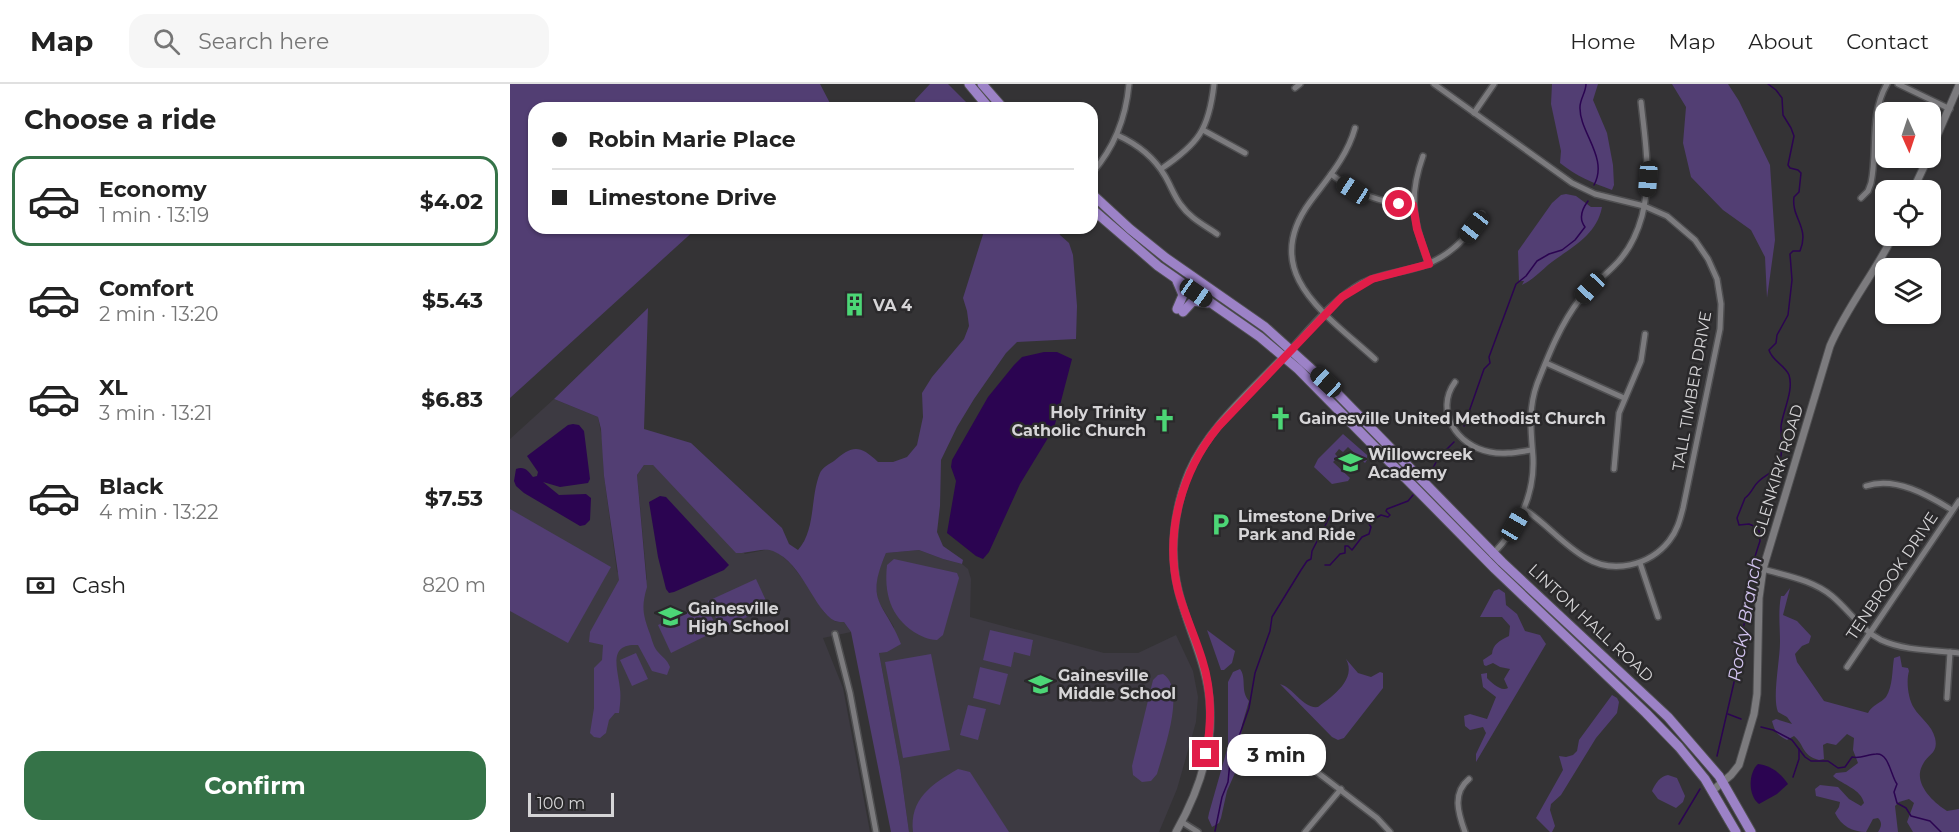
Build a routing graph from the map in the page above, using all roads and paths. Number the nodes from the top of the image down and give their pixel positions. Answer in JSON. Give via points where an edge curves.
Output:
{"nodes":[{"id":1,"x":969,"y":84,"type":"edge"},
{"id":2,"x":982,"y":84,"type":"edge"},
{"id":3,"x":1129,"y":84,"type":"edge"},
{"id":4,"x":1214,"y":84,"type":"edge"},
{"id":5,"x":1434,"y":84,"type":"edge"},
{"id":6,"x":1494,"y":84,"type":"edge"},
{"id":7,"x":1887,"y":84,"type":"edge"},
{"id":8,"x":1898,"y":84,"type":"edge"},
{"id":9,"x":1959,"y":85,"type":"edge"},
{"id":10,"x":984,"y":102,"type":"edge"},
{"id":11,"x":998,"y":102,"type":"edge"},
{"id":12,"x":1641,"y":102,"type":"dead end"},
{"id":13,"x":1950,"y":110,"type":"junction"},
{"id":14,"x":1474,"y":113,"type":"junction"},
{"id":15,"x":1355,"y":128,"type":"dead end"},
{"id":16,"x":1941,"y":129,"type":"edge"},
{"id":17,"x":1203,"y":130,"type":"junction"},
{"id":18,"x":1117,"y":135,"type":"junction"},
{"id":19,"x":1245,"y":153,"type":"dead end"},
{"id":20,"x":1423,"y":156,"type":"dead end"},
{"id":21,"x":1098,"y":165,"type":"edge"},
{"id":22,"x":1161,"y":170,"type":"junction"},
{"id":23,"x":1331,"y":174,"type":"junction"},
{"id":24,"x":1861,"y":198,"type":"dead end"},
{"id":25,"x":1098,"y":200,"type":"edge"},
{"id":26,"x":1413,"y":205,"type":"junction"},
{"id":27,"x":1644,"y":206,"type":"junction"},
{"id":28,"x":1098,"y":214,"type":"edge"},
{"id":29,"x":1482,"y":214,"type":"dead end"},
{"id":30,"x":1217,"y":234,"type":"dead end"},
{"id":31,"x":1888,"y":246,"type":"edge"},
{"id":32,"x":1429,"y":264,"type":"junction"},
{"id":33,"x":1174,"y":277,"type":"junction"},
{"id":34,"x":1214,"y":305,"type":"junction"},
{"id":35,"x":1326,"y":314,"type":"junction"},
{"id":36,"x":1645,"y":334,"type":"dead end"},
{"id":37,"x":1287,"y":353,"type":"junction"},
{"id":38,"x":1375,"y":359,"type":"dead end"},
{"id":39,"x":1546,"y":363,"type":"junction"},
{"id":40,"x":1455,"y":382,"type":"dead end"},
{"id":41,"x":1624,"y":398,"type":"junction"},
{"id":42,"x":1532,"y":450,"type":"junction"},
{"id":43,"x":1614,"y":469,"type":"dead end"},
{"id":44,"x":1866,"y":486,"type":"dead end"},
{"id":45,"x":1959,"y":501,"type":"edge"},
{"id":46,"x":1524,"y":508,"type":"junction"},
{"id":47,"x":1952,"y":510,"type":"junction"},
{"id":48,"x":1490,"y":557,"type":"junction"},
{"id":49,"x":1640,"y":562,"type":"junction"},
{"id":50,"x":1763,"y":569,"type":"junction"},
{"id":51,"x":1658,"y":617,"type":"dead end"},
{"id":52,"x":1870,"y":633,"type":"junction"},
{"id":53,"x":835,"y":634,"type":"dead end"},
{"id":54,"x":1950,"y":652,"type":"junction"},
{"id":55,"x":1959,"y":652,"type":"edge"},
{"id":56,"x":1847,"y":667,"type":"dead end"},
{"id":57,"x":1947,"y":698,"type":"dead end"},
{"id":58,"x":1289,"y":761,"type":"dead end"},
{"id":59,"x":1469,"y":779,"type":"dead end"},
{"id":60,"x":1723,"y":783,"type":"junction"},
{"id":61,"x":1341,"y":789,"type":"junction"},
{"id":62,"x":1712,"y":790,"type":"junction"},
{"id":63,"x":1182,"y":822,"type":"junction"},
{"id":64,"x":876,"y":832,"type":"edge"},
{"id":65,"x":1176,"y":832,"type":"edge"},
{"id":66,"x":1198,"y":832,"type":"edge"},
{"id":67,"x":1305,"y":832,"type":"edge"},
{"id":68,"x":1390,"y":832,"type":"edge"},
{"id":69,"x":1465,"y":832,"type":"edge"},
{"id":70,"x":1736,"y":832,"type":"edge"},
{"id":71,"x":1751,"y":832,"type":"edge"}],
"edges":[{"from":1,"to":10,"type":"main road"},
{"from":2,"to":11,"type":"main road"},
{"from":3,"to":18,"type":"street"},
{"from":4,"to":17,"type":"street"},
{"from":5,"to":14,"type":"street","name":"TALL TIMBER DRIVE"},
{"from":6,"to":14,"type":"street"},
{"from":7,"to":24,"type":"street","via":[[1875,120],[1871,183]]},
{"from":8,"to":13,"type":"street"},
{"from":9,"to":13,"type":"street"},
{"from":12,"to":27,"type":"street","via":[[1648,179]]},
{"from":13,"to":16,"type":"street"},
{"from":14,"to":27,"type":"street","name":"TALL TIMBER DRIVE","via":[[1583,189]]},
{"from":15,"to":23,"type":"street"},
{"from":17,"to":19,"type":"street"},
{"from":17,"to":22,"type":"street","via":[[1189,148]]},
{"from":18,"to":21,"type":"street"},
{"from":18,"to":22,"type":"street","via":[[1145,152]]},
{"from":20,"to":26,"type":"street","via":[[1416,175]]},
{"from":22,"to":30,"type":"street","via":[[1182,206]]},
{"from":23,"to":26,"type":"street","via":[[1373,199]]},
{"from":23,"to":35,"type":"street","via":[[1298,220],[1291,246],[1292,266],[1299,282]]},
{"from":25,"to":37,"type":"main road","name":"LINTON HALL ROAD","via":[[1166,258],[1265,327]]},
{"from":26,"to":32,"type":"street"},
{"from":27,"to":39,"type":"street","via":[[1638,229],[1625,253],[1573,308]]},
{"from":27,"to":49,"type":"street","name":"TALL TIMBER DRIVE","via":[[1678,224],[1702,249],[1717,279],[1721,316],[1679,524],[1664,547]]},
{"from":28,"to":33,"type":"main road","name":"LINTON HALL ROAD"},
{"from":29,"to":32,"type":"street","via":[[1457,247]]},
{"from":31,"to":50,"type":"street","name":"GLENKIRK ROAD","via":[[1843,317],[1830,346]]},
{"from":32,"to":35,"type":"street","via":[[1363,283]]},
{"from":33,"to":34,"type":"main road","name":"LINTON HALL ROAD"},
{"from":33,"to":34,"type":"main road","via":[[1183,293],[1180,311],[1193,301]]},
{"from":34,"to":37,"type":"main road","name":"LINTON HALL ROAD"},
{"from":35,"to":37,"type":"street"},
{"from":35,"to":38,"type":"street"},
{"from":36,"to":41,"type":"street","via":[[1641,361]]},
{"from":37,"to":48,"type":"main road","name":"LINTON HALL ROAD","via":[[1373,428]]},
{"from":37,"to":63,"type":"street","via":[[1210,437],[1194,462],[1180,500],[1174,548],[1176,575],[1203,661],[1210,707],[1204,766]]},
{"from":39,"to":41,"type":"street"},
{"from":39,"to":42,"type":"street","via":[[1531,409]]},
{"from":40,"to":42,"type":"street","via":[[1446,397],[1446,408],[1463,440],[1490,452]]},
{"from":41,"to":43,"type":"street"},
{"from":42,"to":46,"type":"street","via":[[1533,473]]},
{"from":44,"to":47,"type":"street","via":[[1886,483],[1908,489]]},
{"from":45,"to":47,"type":"street","name":"TENBROOK DRIVE"},
{"from":46,"to":48,"type":"street"},
{"from":46,"to":49,"type":"street","name":"TALL TIMBER DRIVE","via":[[1590,560],[1616,567]]},
{"from":47,"to":52,"type":"street","name":"TENBROOK DRIVE"},
{"from":48,"to":60,"type":"main road","name":"LINTON HALL ROAD","via":[[1656,704]]},
{"from":48,"to":62,"type":"main road","name":"LINTON HALL ROAD","via":[[1660,727]]},
{"from":49,"to":51,"type":"street"},
{"from":50,"to":52,"type":"street","via":[[1822,589]]},
{"from":50,"to":60,"type":"street","name":"GLENKIRK ROAD","via":[[1754,714],[1739,765]]},
{"from":52,"to":54,"type":"street","via":[[1899,646]]},
{"from":52,"to":56,"type":"street","name":"TENBROOK DRIVE"},
{"from":53,"to":64,"type":"street"},
{"from":54,"to":55,"type":"street"},
{"from":54,"to":57,"type":"street"},
{"from":58,"to":61,"type":"street","via":[[1302,762]]},
{"from":59,"to":69,"type":"street","via":[[1457,800]]},
{"from":60,"to":62,"type":"street","name":"GLENKIRK ROAD"},
{"from":60,"to":71,"type":"main road","name":"LINTON HALL ROAD"},
{"from":61,"to":67,"type":"street"},
{"from":61,"to":68,"type":"street"},
{"from":62,"to":70,"type":"main road","name":"LINTON HALL ROAD"},
{"from":63,"to":65,"type":"street"},
{"from":63,"to":66,"type":"street"}]}
